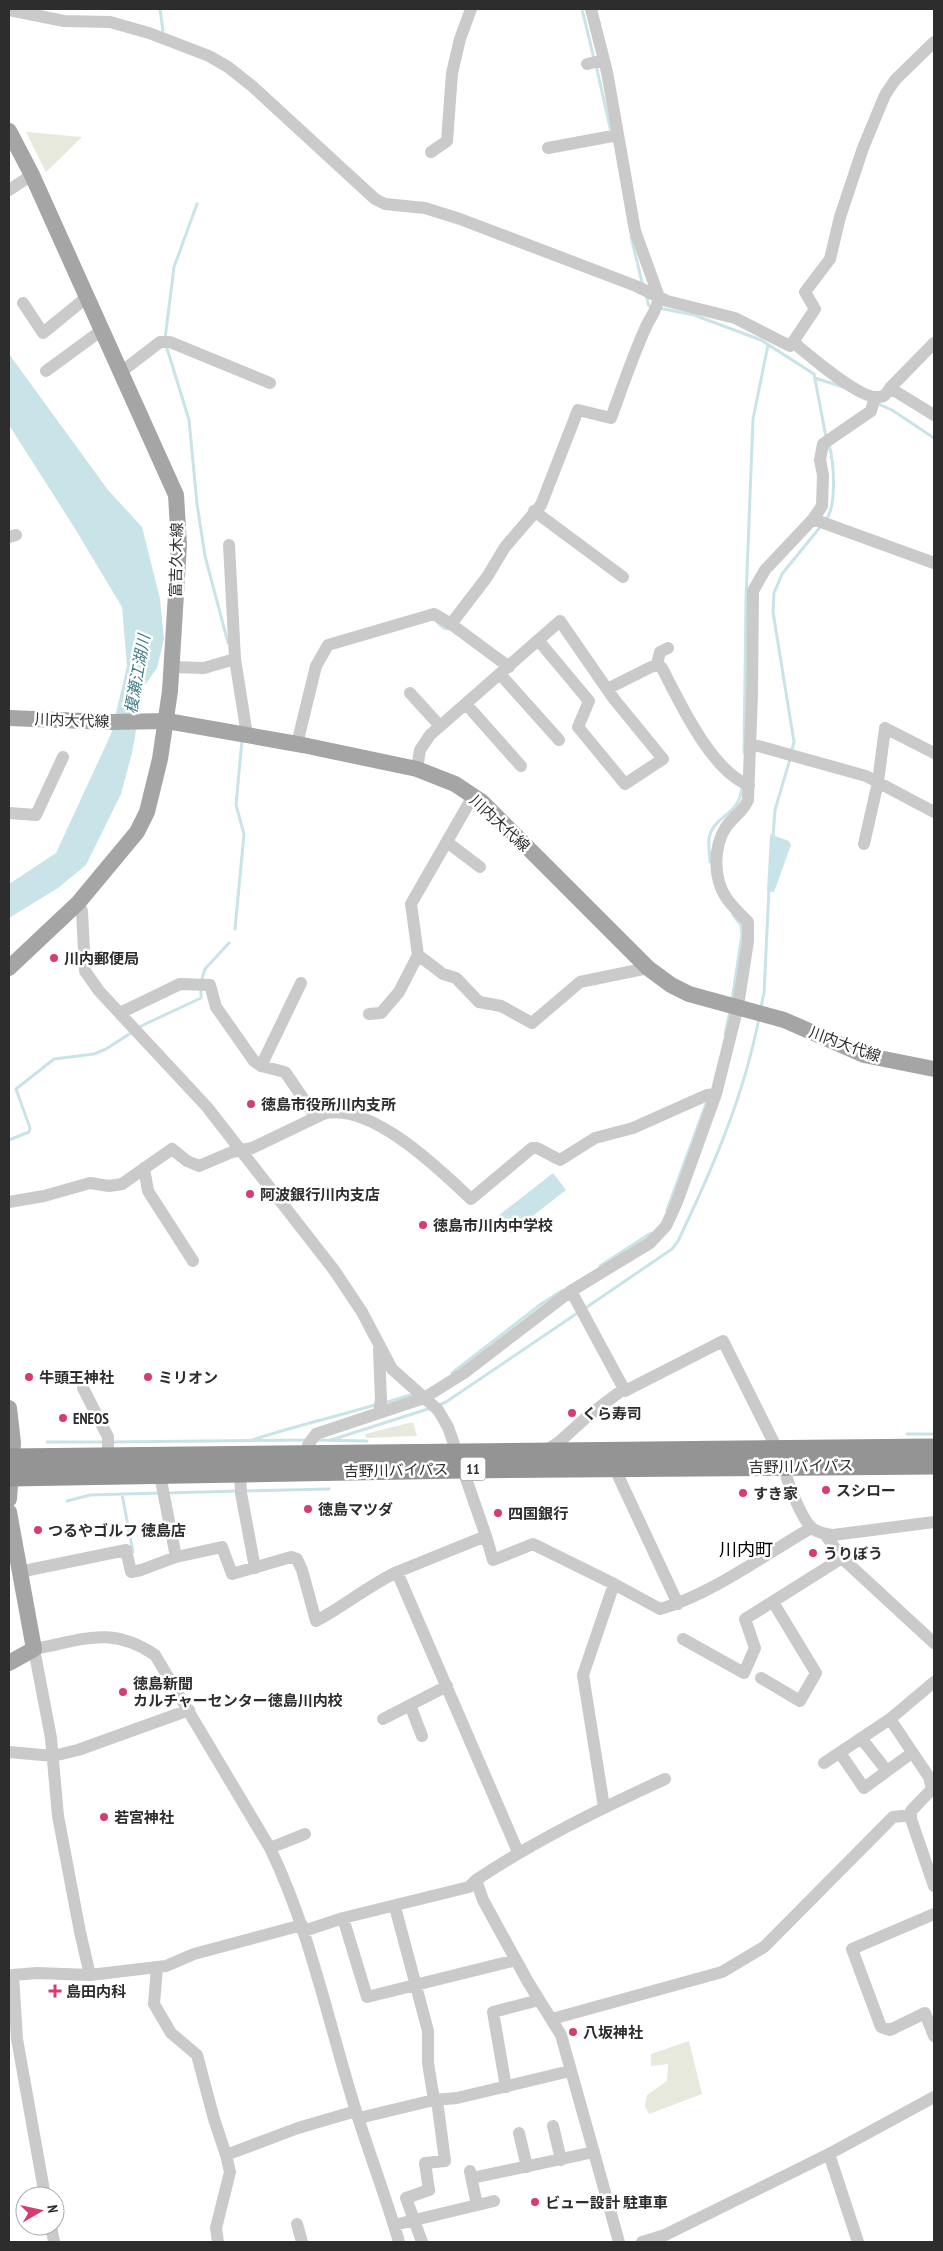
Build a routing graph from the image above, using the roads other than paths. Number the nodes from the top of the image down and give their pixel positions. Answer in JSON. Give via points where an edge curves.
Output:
{"nodes":[{"id":1,"x":471,"y":9,"type":"edge"},
{"id":2,"x":591,"y":9,"type":"edge"},
{"id":3,"x":9,"y":10,"type":"edge"},
{"id":4,"x":934,"y":42,"type":"edge"},
{"id":5,"x":604,"y":60,"type":"junction"},
{"id":6,"x":587,"y":64,"type":"dead end"},
{"id":7,"x":9,"y":132,"type":"edge"},
{"id":8,"x":618,"y":135,"type":"junction"},
{"id":9,"x":548,"y":148,"type":"dead end"},
{"id":10,"x":431,"y":152,"type":"dead end"},
{"id":11,"x":32,"y":175,"type":"junction"},
{"id":12,"x":9,"y":190,"type":"edge"},
{"id":13,"x":87,"y":297,"type":"junction"},
{"id":14,"x":653,"y":299,"type":"junction"},
{"id":15,"x":22,"y":303,"type":"dead end"},
{"id":16,"x":102,"y":330,"type":"junction"},
{"id":17,"x":792,"y":342,"type":"junction"},
{"id":18,"x":934,"y":343,"type":"edge"},
{"id":19,"x":46,"y":371,"type":"dead end"},
{"id":20,"x":121,"y":372,"type":"junction"},
{"id":21,"x":270,"y":383,"type":"dead end"},
{"id":22,"x":890,"y":388,"type":"junction"},
{"id":23,"x":874,"y":401,"type":"junction"},
{"id":24,"x":934,"y":415,"type":"edge"},
{"id":25,"x":534,"y":511,"type":"junction"},
{"id":26,"x":820,"y":521,"type":"junction"},
{"id":27,"x":229,"y":545,"type":"dead end"},
{"id":28,"x":934,"y":563,"type":"edge"},
{"id":29,"x":623,"y":577,"type":"dead end"},
{"id":30,"x":451,"y":624,"type":"junction"},
{"id":31,"x":538,"y":640,"type":"junction"},
{"id":32,"x":668,"y":648,"type":"dead end"},
{"id":33,"x":235,"y":659,"type":"junction"},
{"id":34,"x":657,"y":664,"type":"junction"},
{"id":35,"x":172,"y":667,"type":"junction"},
{"id":36,"x":504,"y":671,"type":"junction"},
{"id":37,"x":607,"y":687,"type":"junction"},
{"id":38,"x":410,"y":693,"type":"dead end"},
{"id":39,"x":589,"y":701,"type":"junction"},
{"id":40,"x":466,"y":704,"type":"junction"},
{"id":41,"x":9,"y":718,"type":"edge"},
{"id":42,"x":167,"y":721,"type":"junction"},
{"id":43,"x":440,"y":726,"type":"junction"},
{"id":44,"x":247,"y":735,"type":"junction"},
{"id":45,"x":559,"y":740,"type":"dead end"},
{"id":46,"x":297,"y":744,"type":"junction"},
{"id":47,"x":751,"y":744,"type":"junction"},
{"id":48,"x":934,"y":753,"type":"edge"},
{"id":49,"x":63,"y":757,"type":"dead end"},
{"id":50,"x":521,"y":766,"type":"dead end"},
{"id":51,"x":417,"y":769,"type":"junction"},
{"id":52,"x":878,"y":782,"type":"junction"},
{"id":53,"x":744,"y":783,"type":"junction"},
{"id":54,"x":473,"y":796,"type":"junction"},
{"id":55,"x":934,"y":812,"type":"edge"},
{"id":56,"x":9,"y":813,"type":"edge"},
{"id":57,"x":447,"y":842,"type":"junction"},
{"id":58,"x":864,"y":844,"type":"dead end"},
{"id":59,"x":480,"y":868,"type":"dead end"},
{"id":60,"x":78,"y":903,"type":"junction"},
{"id":61,"x":418,"y":955,"type":"junction"},
{"id":62,"x":9,"y":968,"type":"edge"},
{"id":63,"x":648,"y":968,"type":"junction"},
{"id":64,"x":301,"y":983,"type":"dead end"},
{"id":65,"x":734,"y":1005,"type":"junction"},
{"id":66,"x":120,"y":1013,"type":"junction"},
{"id":67,"x":369,"y":1014,"type":"dead end"},
{"id":68,"x":261,"y":1066,"type":"junction"},
{"id":69,"x":934,"y":1069,"type":"edge"},
{"id":70,"x":712,"y":1094,"type":"junction"},
{"id":71,"x":316,"y":1117,"type":"junction"},
{"id":72,"x":241,"y":1150,"type":"junction"},
{"id":73,"x":144,"y":1168,"type":"junction"},
{"id":74,"x":9,"y":1202,"type":"edge"},
{"id":75,"x":193,"y":1261,"type":"dead end"},
{"id":76,"x":571,"y":1291,"type":"junction"},
{"id":77,"x":379,"y":1348,"type":"junction"},
{"id":78,"x":83,"y":1388,"type":"dead end"},
{"id":79,"x":625,"y":1391,"type":"junction"},
{"id":80,"x":425,"y":1399,"type":"junction"},
{"id":81,"x":380,"y":1406,"type":"junction"},
{"id":82,"x":9,"y":1408,"type":"edge"},
{"id":83,"x":309,"y":1445,"type":"junction"},
{"id":84,"x":108,"y":1447,"type":"junction"},
{"id":85,"x":934,"y":1448,"type":"edge"},
{"id":86,"x":543,"y":1452,"type":"junction"},
{"id":87,"x":11,"y":1458,"type":"edge"},
{"id":88,"x":779,"y":1458,"type":"junction"},
{"id":89,"x":461,"y":1461,"type":"junction"},
{"id":90,"x":934,"y":1465,"type":"edge"},
{"id":91,"x":615,"y":1469,"type":"junction"},
{"id":92,"x":10,"y":1477,"type":"edge"},
{"id":93,"x":241,"y":1485,"type":"junction"},
{"id":94,"x":163,"y":1487,"type":"junction"},
{"id":95,"x":9,"y":1499,"type":"edge"},
{"id":96,"x":9,"y":1512,"type":"edge"},
{"id":97,"x":934,"y":1522,"type":"edge"},
{"id":98,"x":811,"y":1528,"type":"junction"},
{"id":99,"x":825,"y":1534,"type":"junction"},
{"id":100,"x":486,"y":1536,"type":"junction"},
{"id":101,"x":176,"y":1558,"type":"junction"},
{"id":102,"x":842,"y":1558,"type":"junction"},
{"id":103,"x":255,"y":1568,"type":"junction"},
{"id":104,"x":19,"y":1572,"type":"junction"},
{"id":105,"x":397,"y":1572,"type":"junction"},
{"id":106,"x":614,"y":1584,"type":"junction"},
{"id":107,"x":773,"y":1602,"type":"junction"},
{"id":108,"x":678,"y":1604,"type":"junction"},
{"id":109,"x":683,"y":1639,"type":"dead end"},
{"id":110,"x":934,"y":1643,"type":"edge"},
{"id":111,"x":34,"y":1649,"type":"junction"},
{"id":112,"x":9,"y":1662,"type":"edge"},
{"id":113,"x":761,"y":1678,"type":"dead end"},
{"id":114,"x":934,"y":1682,"type":"edge"},
{"id":115,"x":446,"y":1686,"type":"junction"},
{"id":116,"x":410,"y":1705,"type":"junction"},
{"id":117,"x":190,"y":1710,"type":"junction"},
{"id":118,"x":383,"y":1719,"type":"dead end"},
{"id":119,"x":890,"y":1719,"type":"junction"},
{"id":120,"x":422,"y":1736,"type":"dead end"},
{"id":121,"x":861,"y":1738,"type":"junction"},
{"id":122,"x":9,"y":1752,"type":"edge"},
{"id":123,"x":840,"y":1753,"type":"junction"},
{"id":124,"x":912,"y":1753,"type":"junction"},
{"id":125,"x":53,"y":1756,"type":"junction"},
{"id":126,"x":824,"y":1763,"type":"dead end"},
{"id":127,"x":887,"y":1771,"type":"junction"},
{"id":128,"x":931,"y":1772,"type":"edge"},
{"id":129,"x":665,"y":1779,"type":"dead end"},
{"id":130,"x":604,"y":1807,"type":"junction"},
{"id":131,"x":911,"y":1815,"type":"junction"},
{"id":132,"x":305,"y":1834,"type":"dead end"},
{"id":133,"x":270,"y":1848,"type":"junction"},
{"id":134,"x":518,"y":1852,"type":"junction"},
{"id":135,"x":476,"y":1880,"type":"junction"},
{"id":136,"x":934,"y":1886,"type":"edge"},
{"id":137,"x":395,"y":1906,"type":"junction"},
{"id":138,"x":934,"y":1914,"type":"edge"},
{"id":139,"x":343,"y":1918,"type":"junction"},
{"id":140,"x":303,"y":1928,"type":"junction"},
{"id":141,"x":516,"y":1960,"type":"junction"},
{"id":142,"x":157,"y":1967,"type":"junction"},
{"id":143,"x":11,"y":1975,"type":"edge"},
{"id":144,"x":90,"y":1975,"type":"junction"},
{"id":145,"x":417,"y":1986,"type":"junction"},
{"id":146,"x":539,"y":2000,"type":"junction"},
{"id":147,"x":552,"y":2019,"type":"junction"},
{"id":148,"x":934,"y":2036,"type":"edge"},
{"id":149,"x":570,"y":2071,"type":"junction"},
{"id":150,"x":506,"y":2086,"type":"junction"},
{"id":151,"x":934,"y":2097,"type":"edge"},
{"id":152,"x":435,"y":2100,"type":"junction"},
{"id":153,"x":357,"y":2114,"type":"junction"},
{"id":154,"x":553,"y":2126,"type":"dead end"},
{"id":155,"x":519,"y":2133,"type":"dead end"},
{"id":156,"x":594,"y":2152,"type":"junction"},
{"id":157,"x":829,"y":2154,"type":"junction"},
{"id":158,"x":226,"y":2155,"type":"junction"},
{"id":159,"x":561,"y":2160,"type":"junction"},
{"id":160,"x":527,"y":2167,"type":"junction"},
{"id":161,"x":43,"y":2186,"type":"edge"},
{"id":162,"x":494,"y":2201,"type":"dead end"},
{"id":163,"x":477,"y":2204,"type":"junction"},
{"id":164,"x":414,"y":2219,"type":"junction"},
{"id":165,"x":296,"y":2224,"type":"dead end"},
{"id":166,"x":394,"y":2225,"type":"junction"},
{"id":167,"x":218,"y":2242,"type":"edge"},
{"id":168,"x":302,"y":2242,"type":"edge"},
{"id":169,"x":399,"y":2242,"type":"edge"},
{"id":170,"x":422,"y":2242,"type":"edge"},
{"id":171,"x":619,"y":2242,"type":"edge"},
{"id":172,"x":642,"y":2242,"type":"edge"},
{"id":173,"x":858,"y":2242,"type":"edge"}],
"edges":[{"from":1,"to":10,"type":"street","via":[[452,73],[447,141]]},
{"from":2,"to":5,"type":"street"},
{"from":3,"to":14,"type":"street","via":[[64,21],[110,22],[209,56],[252,86],[385,204],[425,208],[460,219]]},
{"from":4,"to":17,"type":"street","via":[[895,80],[879,108],[840,217],[830,259],[805,292],[815,309]]},
{"from":5,"to":6,"type":"street"},
{"from":5,"to":8,"type":"street"},
{"from":7,"to":11,"type":"main road","name":"富吉久木線"},
{"from":8,"to":9,"type":"street"},
{"from":8,"to":14,"type":"street","via":[[635,231]]},
{"from":11,"to":12,"type":"street"},
{"from":11,"to":13,"type":"main road","name":"富吉久木線"},
{"from":13,"to":15,"type":"street","via":[[43,333]]},
{"from":13,"to":16,"type":"main road","name":"富吉久木線"},
{"from":14,"to":17,"type":"street","via":[[735,318],[790,346]]},
{"from":14,"to":25,"type":"street","via":[[612,418],[578,410],[544,500]]},
{"from":16,"to":19,"type":"street"},
{"from":16,"to":20,"type":"main road","name":"富吉久木線"},
{"from":17,"to":23,"type":"street","via":[[832,375]]},
{"from":18,"to":22,"type":"street"},
{"from":20,"to":21,"type":"street","via":[[160,342],[165,342]]},
{"from":20,"to":35,"type":"main road","name":"富吉久木線","via":[[176,495],[179,545]]},
{"from":22,"to":23,"type":"street","via":[[886,395]]},
{"from":22,"to":24,"type":"street"},
{"from":23,"to":26,"type":"street","via":[[823,444]]},
{"from":25,"to":29,"type":"street"},
{"from":25,"to":30,"type":"street","via":[[504,547],[487,577]]},
{"from":26,"to":28,"type":"street"},
{"from":26,"to":47,"type":"street","via":[[765,570],[753,591]]},
{"from":27,"to":33,"type":"street"},
{"from":30,"to":36,"type":"street"},
{"from":30,"to":46,"type":"street","via":[[434,614],[328,645],[316,666]]},
{"from":31,"to":36,"type":"street"},
{"from":31,"to":37,"type":"street","via":[[560,621]]},
{"from":31,"to":39,"type":"street"},
{"from":32,"to":34,"type":"street","via":[[660,652]]},
{"from":33,"to":35,"type":"street","via":[[204,668]]},
{"from":33,"to":44,"type":"street"},
{"from":34,"to":37,"type":"street"},
{"from":34,"to":53,"type":"street","via":[[713,757]]},
{"from":35,"to":42,"type":"main road","name":"富吉久木線"},
{"from":36,"to":40,"type":"street"},
{"from":36,"to":45,"type":"street"},
{"from":37,"to":39,"type":"street"},
{"from":37,"to":39,"type":"street","via":[[663,759],[625,784],[578,727]]},
{"from":38,"to":43,"type":"street"},
{"from":40,"to":43,"type":"street"},
{"from":40,"to":50,"type":"street"},
{"from":41,"to":42,"type":"main road","name":"川内大代線"},
{"from":42,"to":44,"type":"main road","name":"川内大代線"},
{"from":42,"to":60,"type":"main road","name":"富吉久木線","via":[[147,812],[137,832]]},
{"from":43,"to":51,"type":"street","via":[[420,750]]},
{"from":44,"to":46,"type":"main road","name":"川内大代線"},
{"from":46,"to":51,"type":"main road","name":"川内大代線"},
{"from":47,"to":52,"type":"street"},
{"from":47,"to":53,"type":"street"},
{"from":48,"to":52,"type":"street","via":[[885,728]]},
{"from":49,"to":56,"type":"street","via":[[36,815]]},
{"from":51,"to":54,"type":"main road","name":"川内大代線","via":[[455,784]]},
{"from":52,"to":55,"type":"street"},
{"from":52,"to":58,"type":"street"},
{"from":53,"to":65,"type":"street","via":[[745,808],[727,825],[720,837],[716,859],[722,890],[748,922],[748,941]]},
{"from":54,"to":57,"type":"street"},
{"from":54,"to":63,"type":"main road","name":"川内大代線"},
{"from":57,"to":59,"type":"street"},
{"from":57,"to":61,"type":"street","via":[[411,904]]},
{"from":60,"to":62,"type":"main road","name":"富吉久木線"},
{"from":60,"to":66,"type":"street","via":[[82,911],[85,971]]},
{"from":61,"to":63,"type":"street","via":[[443,974],[456,978],[479,1002],[501,1006],[532,1023],[580,982]]},
{"from":61,"to":67,"type":"street","via":[[399,992],[381,1013]]},
{"from":63,"to":65,"type":"main road","name":"川内大代線","via":[[689,994]]},
{"from":64,"to":68,"type":"street"},
{"from":65,"to":69,"type":"main road","name":"川内大代線","via":[[784,1020],[864,1054]]},
{"from":65,"to":70,"type":"street"},
{"from":66,"to":68,"type":"street","via":[[180,984],[210,985],[216,1007],[254,1062]]},
{"from":66,"to":72,"type":"street","via":[[207,1106]]},
{"from":68,"to":71,"type":"street","via":[[286,1072]]},
{"from":70,"to":71,"type":"street","via":[[632,1128],[595,1138],[560,1160],[532,1148],[471,1199],[414,1148],[380,1126],[335,1112]]},
{"from":70,"to":76,"type":"street","via":[[666,1226],[650,1243]]},
{"from":71,"to":72,"type":"street","via":[[252,1148]]},
{"from":72,"to":73,"type":"street","via":[[199,1166],[172,1149]]},
{"from":72,"to":77,"type":"street","via":[[334,1270],[362,1312]]},
{"from":73,"to":74,"type":"street","via":[[122,1184],[90,1183]]},
{"from":73,"to":75,"type":"street","via":[[148,1191]]},
{"from":76,"to":79,"type":"street"},
{"from":76,"to":80,"type":"street"},
{"from":77,"to":80,"type":"street","via":[[392,1369]]},
{"from":77,"to":81,"type":"street"},
{"from":78,"to":84,"type":"street"},
{"from":79,"to":86,"type":"street"},
{"from":79,"to":88,"type":"street","via":[[723,1341]]},
{"from":80,"to":81,"type":"street"},
{"from":80,"to":89,"type":"street","via":[[448,1427]]},
{"from":81,"to":83,"type":"street"},
{"from":82,"to":87,"type":"main road","via":[[13,1438]]},
{"from":83,"to":84,"type":"highway","name":"吉野川バイパス","number":"11"},
{"from":83,"to":89,"type":"highway","name":"吉野川バイパス","number":"11"},
{"from":84,"to":87,"type":"highway","name":"吉野川バイパス","number":"11"},
{"from":85,"to":88,"type":"highway","name":"吉野川バイパス","number":"11"},
{"from":86,"to":88,"type":"highway","name":"吉野川バイパス","number":"11"},
{"from":86,"to":89,"type":"highway","name":"吉野川バイパス","number":"11"},
{"from":87,"to":92,"type":"main road"},
{"from":88,"to":90,"type":"highway","name":"吉野川バイパス","number":"11"},
{"from":88,"to":91,"type":"highway","name":"吉野川バイパス","number":"11"},
{"from":88,"to":98,"type":"street"},
{"from":89,"to":91,"type":"highway","name":"吉野川バイパス","number":"11"},
{"from":89,"to":93,"type":"highway","name":"吉野川バイパス","number":"11"},
{"from":89,"to":100,"type":"street"},
{"from":91,"to":108,"type":"street"},
{"from":92,"to":94,"type":"highway","name":"吉野川バイパス","number":"11"},
{"from":92,"to":95,"type":"main road"},
{"from":93,"to":94,"type":"highway","name":"吉野川バイパス","number":"11"},
{"from":93,"to":103,"type":"street"},
{"from":94,"to":101,"type":"street"},
{"from":96,"to":104,"type":"main road"},
{"from":97,"to":99,"type":"street"},
{"from":98,"to":99,"type":"street"},
{"from":98,"to":108,"type":"street"},
{"from":99,"to":102,"type":"street"},
{"from":100,"to":105,"type":"street"},
{"from":100,"to":106,"type":"street","via":[[492,1560],[533,1544]]},
{"from":101,"to":103,"type":"street","via":[[222,1547],[232,1574]]},
{"from":101,"to":104,"type":"street","via":[[131,1572],[126,1550]]},
{"from":102,"to":107,"type":"street"},
{"from":102,"to":110,"type":"street"},
{"from":103,"to":105,"type":"street","via":[[291,1557],[297,1559],[316,1622]]},
{"from":104,"to":111,"type":"main road"},
{"from":105,"to":115,"type":"street"},
{"from":106,"to":108,"type":"street","via":[[660,1609]]},
{"from":106,"to":130,"type":"street","via":[[583,1675]]},
{"from":107,"to":109,"type":"street","via":[[745,1619],[755,1648],[744,1673]]},
{"from":107,"to":113,"type":"street","via":[[816,1672],[800,1701]]},
{"from":111,"to":112,"type":"main road"},
{"from":111,"to":117,"type":"street","via":[[97,1637],[128,1640],[156,1655]]},
{"from":111,"to":125,"type":"street"},
{"from":114,"to":119,"type":"street"},
{"from":115,"to":116,"type":"street"},
{"from":115,"to":134,"type":"street"},
{"from":116,"to":118,"type":"street"},
{"from":116,"to":120,"type":"street"},
{"from":117,"to":125,"type":"street"},
{"from":117,"to":133,"type":"street"},
{"from":119,"to":121,"type":"street"},
{"from":119,"to":124,"type":"street"},
{"from":121,"to":123,"type":"street"},
{"from":121,"to":127,"type":"street"},
{"from":122,"to":125,"type":"street"},
{"from":123,"to":126,"type":"street"},
{"from":123,"to":127,"type":"street","via":[[864,1788]]},
{"from":124,"to":127,"type":"street"},
{"from":124,"to":128,"type":"street"},
{"from":125,"to":144,"type":"street","via":[[58,1816]]},
{"from":128,"to":131,"type":"street","via":[[932,1789],[911,1811]]},
{"from":129,"to":130,"type":"street"},
{"from":130,"to":134,"type":"street"},
{"from":131,"to":136,"type":"street"},
{"from":131,"to":147,"type":"street","via":[[893,1817],[764,1946],[722,1972]]},
{"from":132,"to":133,"type":"street"},
{"from":133,"to":140,"type":"street","via":[[286,1880]]},
{"from":134,"to":135,"type":"street"},
{"from":135,"to":137,"type":"street","via":[[469,1887]]},
{"from":135,"to":141,"type":"street","via":[[483,1900]]},
{"from":137,"to":139,"type":"street"},
{"from":137,"to":145,"type":"street"},
{"from":138,"to":148,"type":"street","via":[[852,1949],[881,2027],[890,2030],[925,2013]]},
{"from":139,"to":140,"type":"street"},
{"from":139,"to":145,"type":"street","via":[[367,1997]]},
{"from":140,"to":142,"type":"street","via":[[194,1954]]},
{"from":140,"to":153,"type":"street"},
{"from":141,"to":145,"type":"street"},
{"from":141,"to":146,"type":"street"},
{"from":142,"to":144,"type":"street"},
{"from":142,"to":158,"type":"street","via":[[154,2004],[170,2033],[198,2055]]},
{"from":143,"to":144,"type":"street"},
{"from":143,"to":161,"type":"street","via":[[17,2039]]},
{"from":145,"to":152,"type":"street","via":[[428,2031],[428,2063]]},
{"from":146,"to":147,"type":"street"},
{"from":146,"to":150,"type":"street","via":[[493,2012]]},
{"from":147,"to":149,"type":"street","via":[[561,2035]]},
{"from":149,"to":150,"type":"street"},
{"from":149,"to":156,"type":"street"},
{"from":150,"to":152,"type":"street"},
{"from":151,"to":157,"type":"street"},
{"from":152,"to":153,"type":"street"},
{"from":152,"to":164,"type":"street","via":[[445,2160],[425,2163],[429,2190],[406,2198]]},
{"from":153,"to":158,"type":"street","via":[[298,2128]]},
{"from":153,"to":166,"type":"street"},
{"from":154,"to":159,"type":"street"},
{"from":155,"to":160,"type":"street"},
{"from":156,"to":159,"type":"street"},
{"from":156,"to":171,"type":"street"},
{"from":157,"to":172,"type":"street","via":[[665,2235]]},
{"from":157,"to":173,"type":"street"},
{"from":158,"to":167,"type":"street","via":[[230,2172],[216,2228]]},
{"from":159,"to":160,"type":"street"},
{"from":160,"to":163,"type":"street","via":[[471,2175]]},
{"from":162,"to":163,"type":"street"},
{"from":163,"to":164,"type":"street"},
{"from":164,"to":166,"type":"street"},
{"from":164,"to":170,"type":"street"},
{"from":165,"to":168,"type":"street"},
{"from":166,"to":169,"type":"street"}]}
